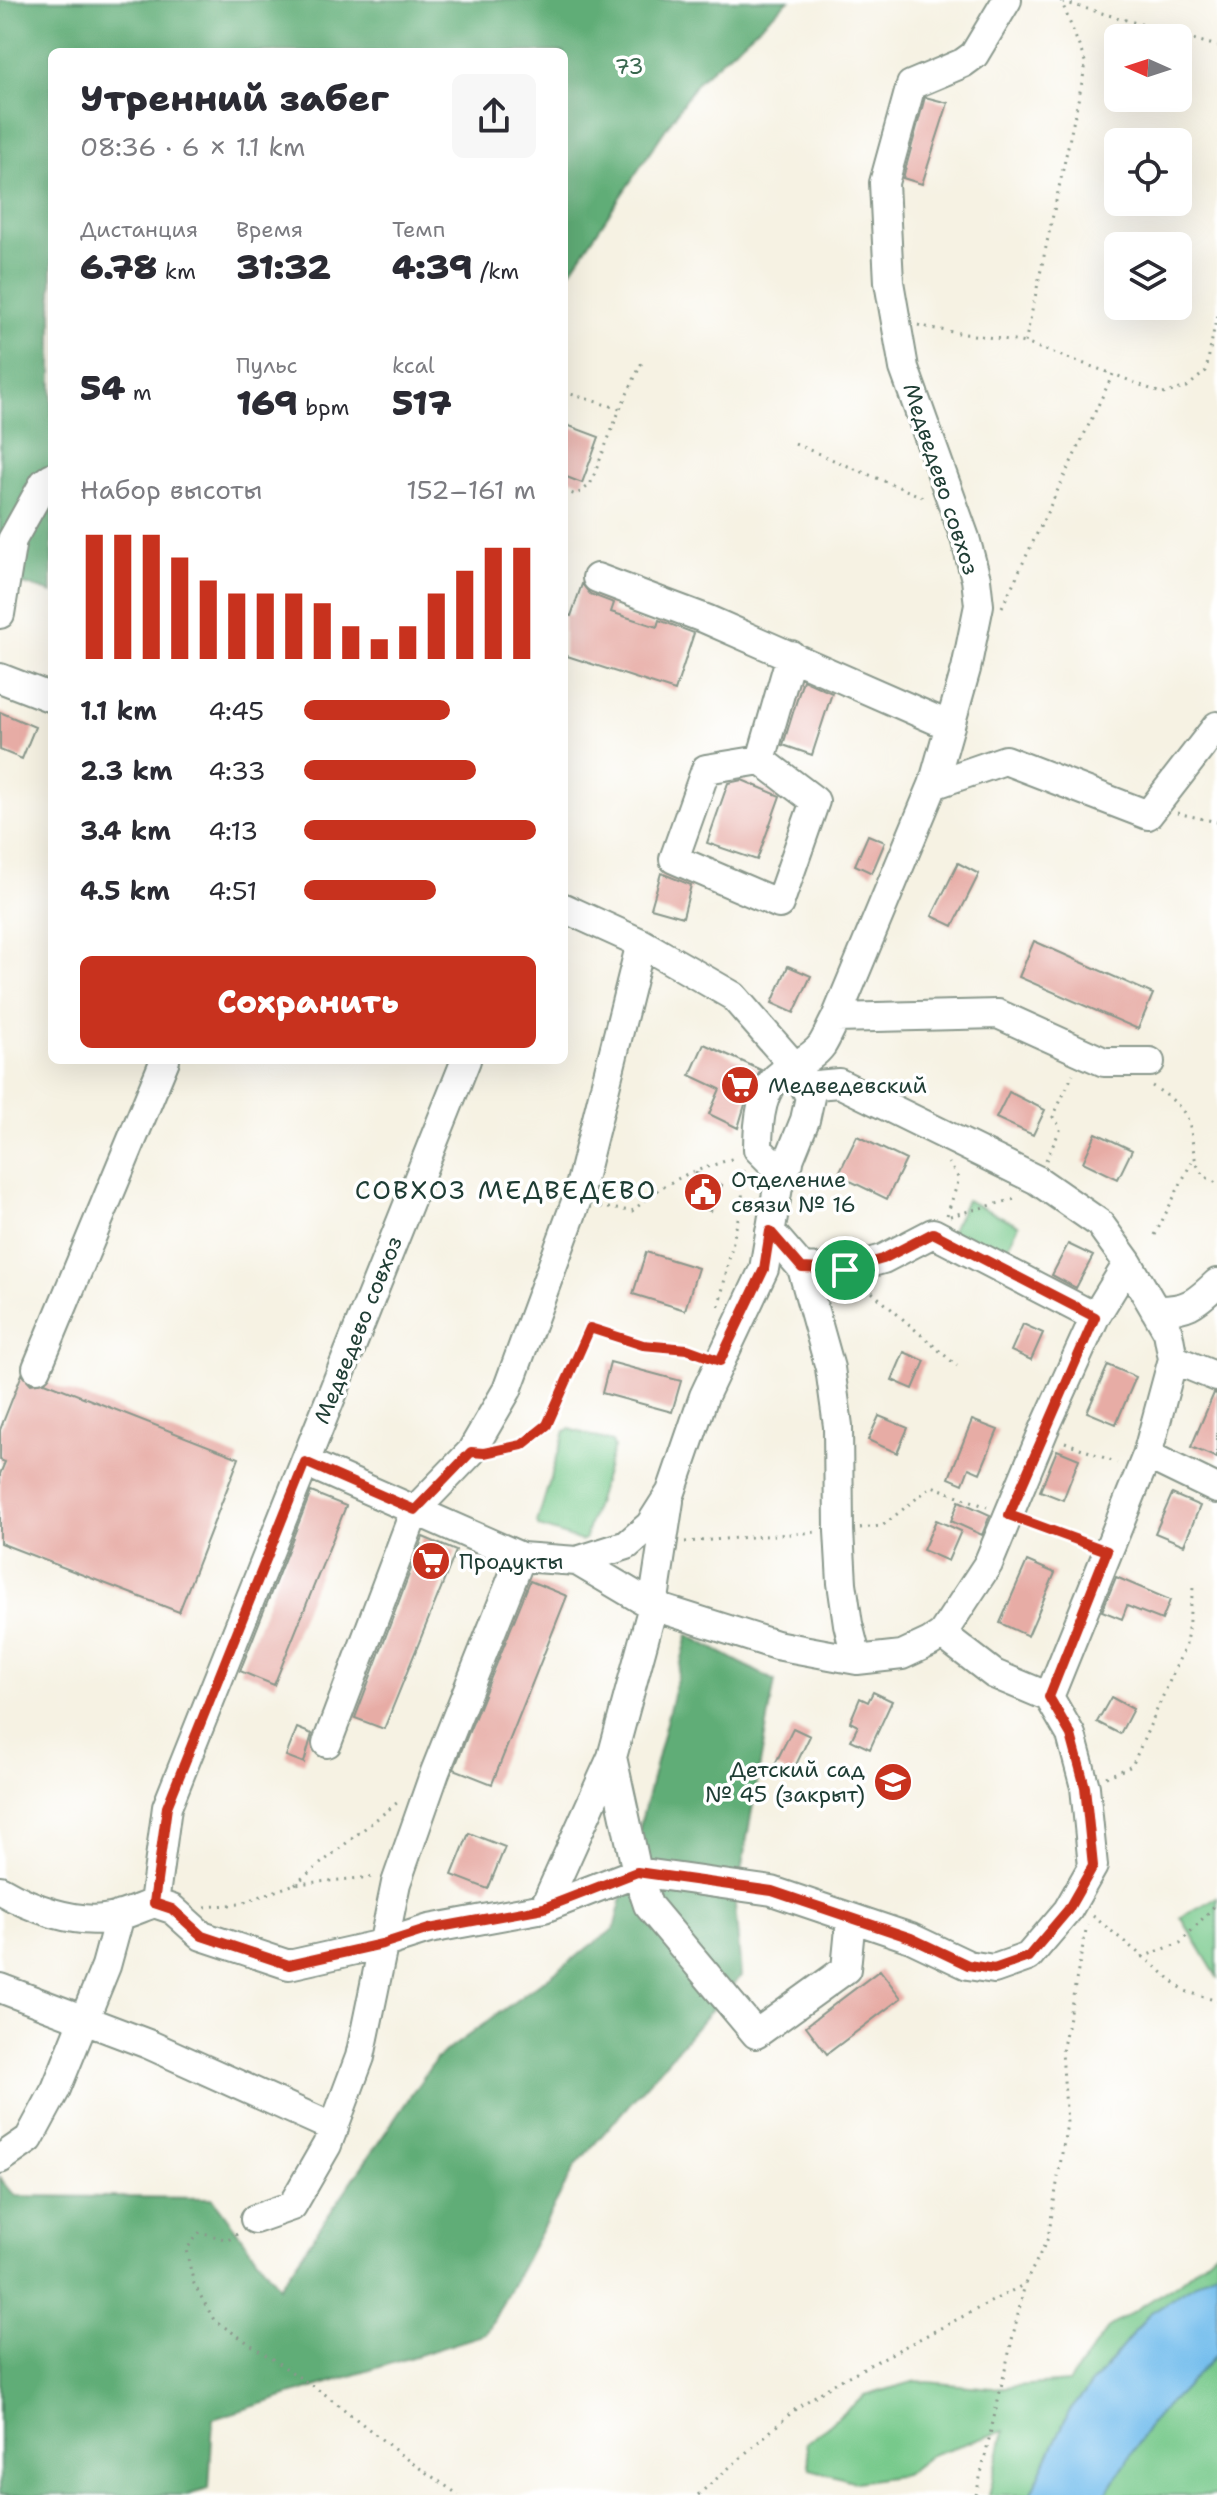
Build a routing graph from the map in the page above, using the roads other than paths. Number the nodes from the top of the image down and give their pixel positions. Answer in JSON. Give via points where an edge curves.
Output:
{"nodes":[{"id":1,"x":1007,"y":0,"type":"edge"},
{"id":2,"x":48,"y":480,"type":"edge"},
{"id":3,"x":597,"y":578,"type":"dead end"},
{"id":4,"x":0,"y":614,"type":"edge"},
{"id":5,"x":791,"y":655,"type":"junction"},
{"id":6,"x":0,"y":678,"type":"edge"},
{"id":7,"x":48,"y":696,"type":"edge"},
{"id":8,"x":950,"y":726,"type":"junction"},
{"id":9,"x":1217,"y":726,"type":"edge"},
{"id":10,"x":761,"y":760,"type":"junction"},
{"id":11,"x":933,"y":785,"type":"junction"},
{"id":12,"x":568,"y":910,"type":"edge"},
{"id":13,"x":641,"y":943,"type":"junction"},
{"id":14,"x":836,"y":1018,"type":"junction"},
{"id":15,"x":1143,"y":1062,"type":"road end"},
{"id":16,"x":163,"y":1064,"type":"edge"},
{"id":17,"x":464,"y":1064,"type":"edge"},
{"id":18,"x":793,"y":1067,"type":"junction"},
{"id":19,"x":789,"y":1162,"type":"junction"},
{"id":20,"x":770,"y":1231,"type":"junction"},
{"id":21,"x":1128,"y":1263,"type":"junction"},
{"id":22,"x":802,"y":1268,"type":"junction"},
{"id":23,"x":1217,"y":1283,"type":"edge"},
{"id":24,"x":1155,"y":1310,"type":"junction"},
{"id":25,"x":1095,"y":1317,"type":"junction"},
{"id":26,"x":1173,"y":1359,"type":"junction"},
{"id":27,"x":37,"y":1368,"type":"dead end"},
{"id":28,"x":1217,"y":1377,"type":"edge"},
{"id":29,"x":305,"y":1462,"type":"junction"},
{"id":30,"x":1143,"y":1464,"type":"junction"},
{"id":31,"x":1217,"y":1489,"type":"edge"},
{"id":32,"x":671,"y":1492,"type":"junction"},
{"id":33,"x":415,"y":1510,"type":"junction"},
{"id":34,"x":521,"y":1557,"type":"junction"},
{"id":35,"x":577,"y":1561,"type":"junction"},
{"id":36,"x":653,"y":1606,"type":"junction"},
{"id":37,"x":942,"y":1634,"type":"junction"},
{"id":38,"x":857,"y":1660,"type":"junction"},
{"id":39,"x":1049,"y":1697,"type":"junction"},
{"id":40,"x":327,"y":1743,"type":"dead end"},
{"id":41,"x":612,"y":1757,"type":"junction"},
{"id":42,"x":637,"y":1872,"type":"junction"},
{"id":43,"x":0,"y":1890,"type":"edge"},
{"id":44,"x":163,"y":1906,"type":"junction"},
{"id":45,"x":544,"y":1908,"type":"junction"},
{"id":46,"x":120,"y":1915,"type":"junction"},
{"id":47,"x":851,"y":1918,"type":"junction"},
{"id":48,"x":382,"y":1944,"type":"junction"},
{"id":49,"x":0,"y":1988,"type":"edge"},
{"id":50,"x":85,"y":2018,"type":"junction"},
{"id":51,"x":334,"y":2128,"type":"junction"},
{"id":52,"x":0,"y":2159,"type":"edge"},
{"id":53,"x":255,"y":2219,"type":"road end"}],
"edges":[{"from":1,"to":8,"type":"street","name":"Медведево совхоз","via":[[974,55],[911,85],[884,183],[889,282],[904,368],[976,579],[979,605]]},
{"from":2,"to":4,"type":"street","via":[[12,540]]},
{"from":3,"to":5,"type":"street"},
{"from":5,"to":8,"type":"street"},
{"from":5,"to":10,"type":"street"},
{"from":6,"to":7,"type":"street"},
{"from":8,"to":11,"type":"street","name":"Медведево совхоз"},
{"from":9,"to":11,"type":"street","via":[[1148,815],[1005,760]]},
{"from":10,"to":10,"type":"street","via":[[706,769],[674,859],[779,904],[815,801]]},
{"from":11,"to":14,"type":"street","name":"Медведево совхоз"},
{"from":12,"to":13,"type":"street"},
{"from":13,"to":18,"type":"street","via":[[733,996]]},
{"from":13,"to":33,"type":"street","via":[[572,1211],[507,1390],[471,1452]]},
{"from":14,"to":15,"type":"street","via":[[998,1014],[1104,1062]]},
{"from":14,"to":18,"type":"street","name":"Медведево совхоз","via":[[820,1048]]},
{"from":16,"to":27,"type":"street"},
{"from":17,"to":29,"type":"street","name":"Медведево совхоз"},
{"from":18,"to":19,"type":"street","via":[[810,1097]]},
{"from":18,"to":19,"type":"street","name":"Медведево совхоз","via":[[766,1093],[758,1127],[758,1149],[770,1161]]},
{"from":18,"to":21,"type":"street","via":[[839,1083],[1037,1180],[1099,1223]]},
{"from":19,"to":20,"type":"street"},
{"from":20,"to":22,"type":"street"},
{"from":20,"to":32,"type":"street","via":[[764,1269],[704,1396]]},
{"from":21,"to":24,"type":"street"},
{"from":21,"to":25,"type":"street"},
{"from":22,"to":25,"type":"street","via":[[845,1270],[883,1259],[933,1233]]},
{"from":22,"to":38,"type":"street","via":[[836,1396],[839,1531]]},
{"from":23,"to":24,"type":"street","via":[[1176,1311]]},
{"from":24,"to":26,"type":"street","via":[[1168,1332]]},
{"from":25,"to":37,"type":"street","via":[[988,1564]]},
{"from":26,"to":28,"type":"street"},
{"from":26,"to":30,"type":"street"},
{"from":29,"to":33,"type":"street"},
{"from":29,"to":44,"type":"street","name":"Медведево совхоз","via":[[167,1807]]},
{"from":30,"to":31,"type":"street"},
{"from":30,"to":39,"type":"street"},
{"from":32,"to":35,"type":"street","via":[[650,1525],[627,1545]]},
{"from":32,"to":36,"type":"street"},
{"from":33,"to":34,"type":"street"},
{"from":33,"to":40,"type":"street"},
{"from":34,"to":35,"type":"street"},
{"from":34,"to":48,"type":"street","via":[[435,1772],[396,1883]]},
{"from":35,"to":36,"type":"street"},
{"from":36,"to":38,"type":"street","via":[[776,1645]]},
{"from":36,"to":41,"type":"street"},
{"from":37,"to":38,"type":"street","via":[[902,1655]]},
{"from":37,"to":39,"type":"street","via":[[994,1674]]},
{"from":39,"to":47,"type":"street","via":[[1071,1735],[1085,1787],[1093,1866],[1068,1910],[1028,1957],[994,1969],[968,1965]]},
{"from":41,"to":42,"type":"street"},
{"from":41,"to":45,"type":"street"},
{"from":42,"to":45,"type":"street"},
{"from":42,"to":47,"type":"street","via":[[772,1891]]},
{"from":42,"to":47,"type":"street","via":[[648,1905],[756,2034],[846,1969]]},
{"from":43,"to":46,"type":"street","via":[[58,1914],[90,1919]]},
{"from":44,"to":46,"type":"street"},
{"from":44,"to":48,"type":"street","via":[[202,1936],[289,1965]]},
{"from":45,"to":48,"type":"street","via":[[429,1929]]},
{"from":46,"to":50,"type":"street"},
{"from":48,"to":51,"type":"street","via":[[360,2057]]},
{"from":49,"to":50,"type":"street"},
{"from":50,"to":51,"type":"street"},
{"from":50,"to":52,"type":"street","via":[[29,2139]]},
{"from":51,"to":53,"type":"street","via":[[292,2206]]}]}
